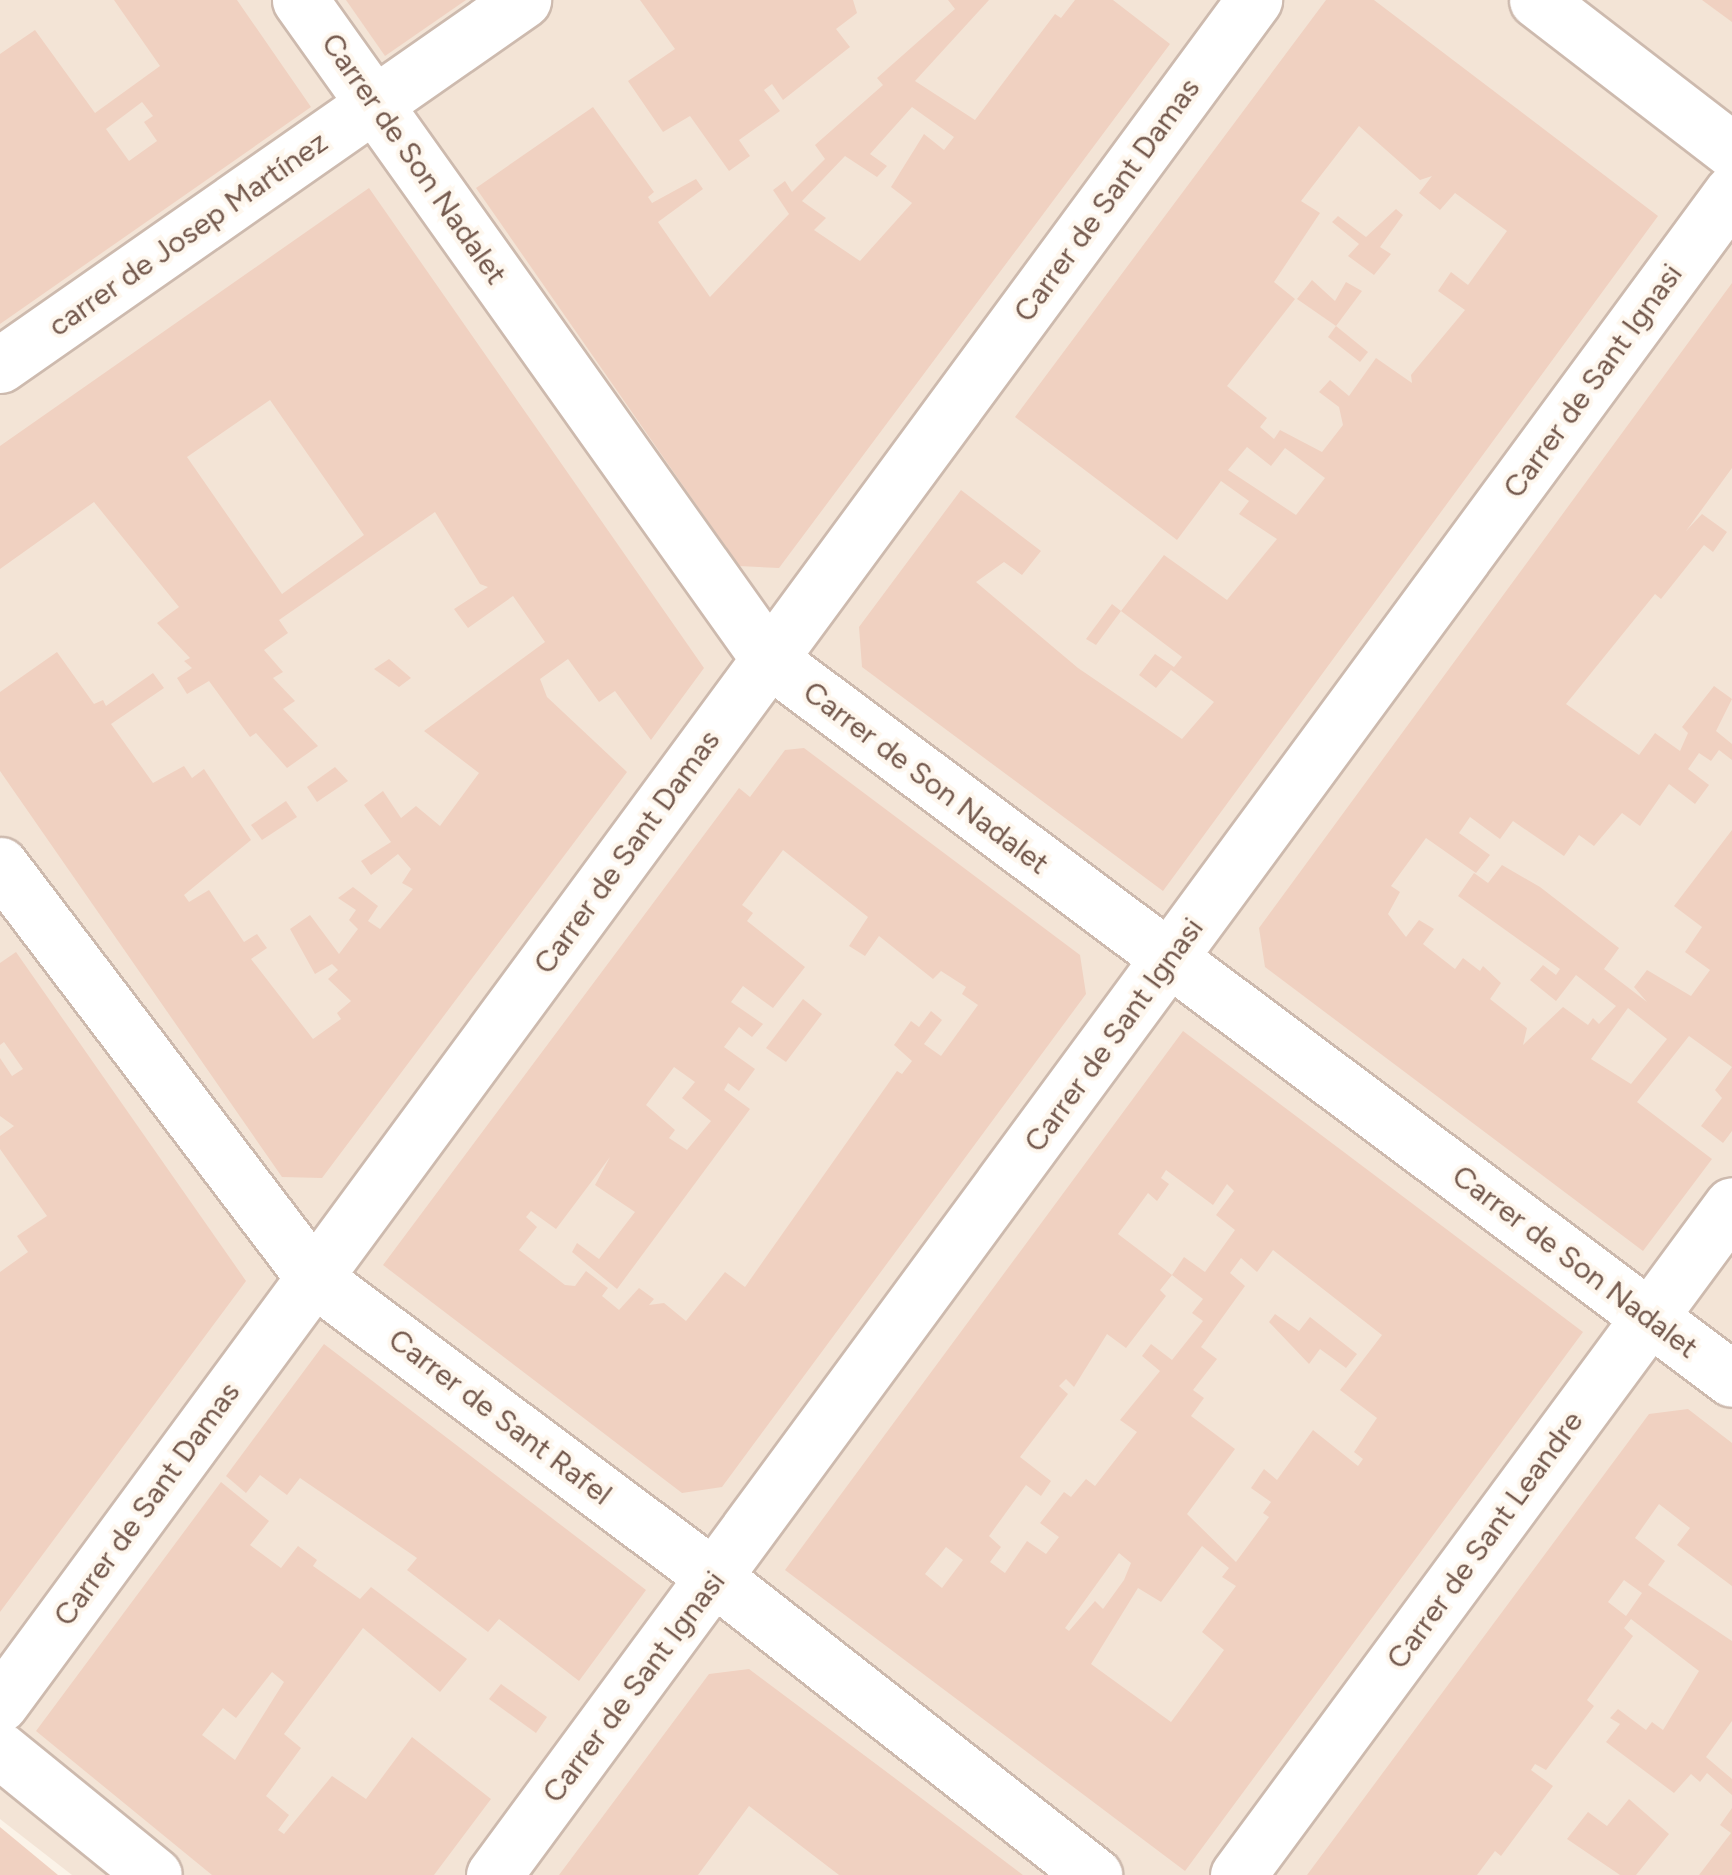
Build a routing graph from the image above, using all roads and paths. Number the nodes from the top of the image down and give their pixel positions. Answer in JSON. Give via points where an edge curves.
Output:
{"nodes":[{"id":1,"x":300,"y":0,"type":"edge"},
{"id":2,"x":523,"y":0,"type":"edge"},
{"id":3,"x":1254,"y":0,"type":"edge"},
{"id":4,"x":1537,"y":0,"type":"edge"},
{"id":5,"x":374,"y":104,"type":"junction"},
{"id":6,"x":1732,"y":150,"type":"edge"},
{"id":7,"x":1732,"y":192,"type":"edge"},
{"id":8,"x":0,"y":365,"type":"edge"},
{"id":9,"x":769,"y":659,"type":"junction"},
{"id":10,"x":8,"y":893,"type":"edge"},
{"id":11,"x":1167,"y":962,"type":"junction"},
{"id":12,"x":1732,"y":1205,"type":"edge"},
{"id":13,"x":314,"y":1278,"type":"junction"},
{"id":14,"x":1650,"y":1316,"type":"junction"},
{"id":15,"x":1732,"y":1379,"type":"edge"},
{"id":16,"x":715,"y":1578,"type":"junction"},
{"id":17,"x":0,"y":1704,"type":"edge"},
{"id":18,"x":0,"y":1750,"type":"edge"},
{"id":19,"x":154,"y":1875,"type":"edge"},
{"id":20,"x":494,"y":1875,"type":"edge"},
{"id":21,"x":1094,"y":1875,"type":"edge"},
{"id":22,"x":1238,"y":1875,"type":"edge"}],
"edges":[{"from":1,"to":5,"type":"street","name":"Carrer de Son Nadalet"},
{"from":2,"to":5,"type":"street","name":"carrer de Josep Martínez"},
{"from":3,"to":9,"type":"street","name":"Carrer de Sant Damas"},
{"from":4,"to":6,"type":"street"},
{"from":5,"to":8,"type":"street","name":"carrer de Josep Martínez"},
{"from":5,"to":9,"type":"street","name":"Carrer de Son Nadalet"},
{"from":7,"to":11,"type":"street","name":"Carrer de Sant Ignasi"},
{"from":9,"to":11,"type":"street","name":"Carrer de Son Nadalet"},
{"from":9,"to":13,"type":"street","name":"Carrer de Sant Damas"},
{"from":10,"to":13,"type":"street","name":"Carrer de Sant Rafel"},
{"from":11,"to":14,"type":"street","name":"Carrer de Son Nadalet"},
{"from":11,"to":16,"type":"street","name":"Carrer de Sant Ignasi"},
{"from":12,"to":14,"type":"street","name":"Carrer de Sant Leandre"},
{"from":13,"to":16,"type":"street","name":"Carrer de Sant Rafel"},
{"from":13,"to":17,"type":"street","name":"Carrer de Sant Damas"},
{"from":14,"to":15,"type":"street","name":"Carrer de Son Nadalet"},
{"from":14,"to":22,"type":"street","name":"Carrer de Sant Leandre"},
{"from":16,"to":20,"type":"street","name":"Carrer de Sant Ignasi"},
{"from":16,"to":21,"type":"street","name":"Carrer de Sant Rafel"},
{"from":18,"to":19,"type":"street"}]}
